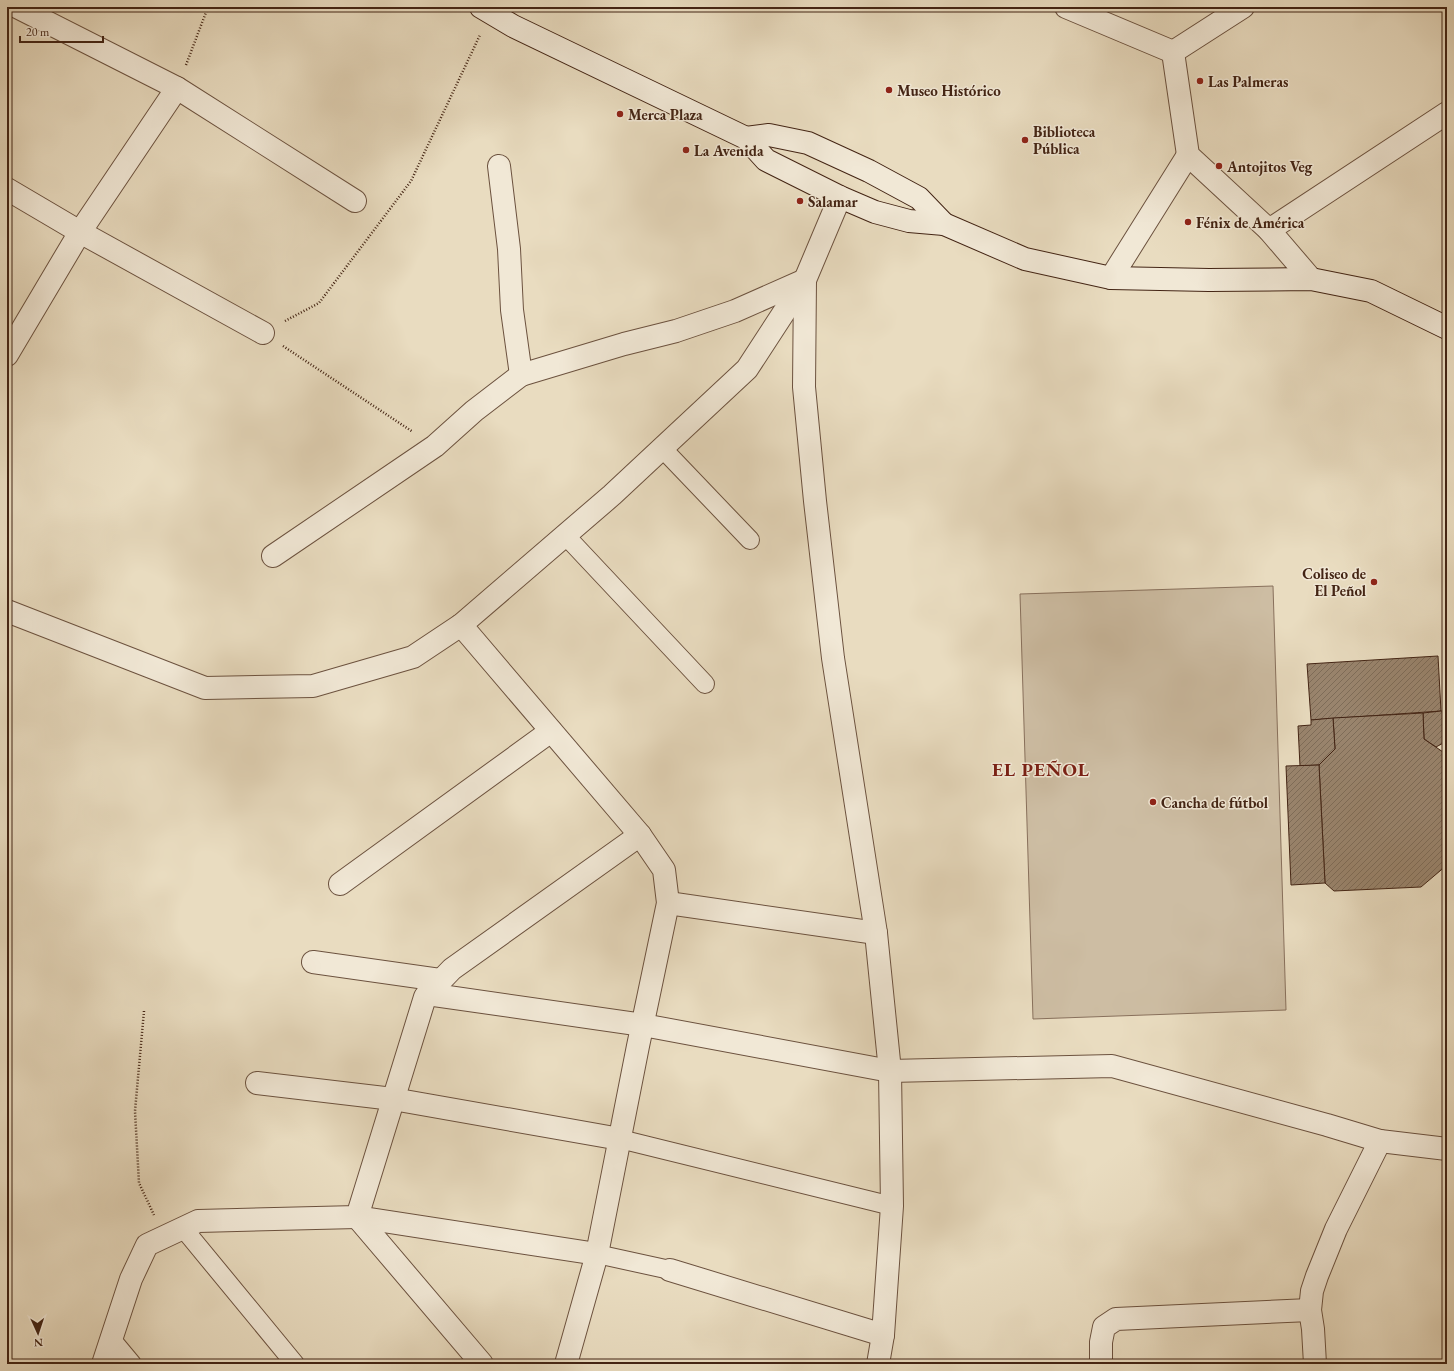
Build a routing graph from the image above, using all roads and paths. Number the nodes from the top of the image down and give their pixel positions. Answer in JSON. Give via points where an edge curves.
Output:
{"nodes":[{"id":1,"x":17,"y":7,"type":"edge"},
{"id":2,"x":208,"y":7,"type":"edge"},
{"id":3,"x":1066,"y":7,"type":"edge"},
{"id":4,"x":1244,"y":7,"type":"edge"},
{"id":5,"x":486,"y":10,"type":"edge"},
{"id":6,"x":1173,"y":52,"type":"junction"},
{"id":7,"x":177,"y":88,"type":"junction"},
{"id":8,"x":1447,"y":113,"type":"edge"},
{"id":9,"x":746,"y":138,"type":"junction"},
{"id":10,"x":1188,"y":155,"type":"junction"},
{"id":11,"x":499,"y":166,"type":"dead end"},
{"id":12,"x":7,"y":189,"type":"edge"},
{"id":13,"x":840,"y":197,"type":"junction"},
{"id":14,"x":355,"y":201,"type":"dead end"},
{"id":15,"x":944,"y":224,"type":"junction"},
{"id":16,"x":1269,"y":230,"type":"junction"},
{"id":17,"x":80,"y":232,"type":"junction"},
{"id":18,"x":1111,"y":278,"type":"junction"},
{"id":19,"x":1311,"y":279,"type":"junction"},
{"id":20,"x":804,"y":280,"type":"junction"},
{"id":21,"x":1447,"y":328,"type":"edge"},
{"id":22,"x":264,"y":333,"type":"junction"},
{"id":23,"x":7,"y":355,"type":"edge"},
{"id":24,"x":521,"y":375,"type":"junction"},
{"id":25,"x":435,"y":446,"type":"junction"},
{"id":26,"x":662,"y":448,"type":"junction"},
{"id":27,"x":565,"y":536,"type":"junction"},
{"id":28,"x":750,"y":540,"type":"dead end"},
{"id":29,"x":273,"y":556,"type":"dead end"},
{"id":30,"x":7,"y":611,"type":"edge"},
{"id":31,"x":461,"y":626,"type":"junction"},
{"id":32,"x":705,"y":684,"type":"dead end"},
{"id":33,"x":551,"y":731,"type":"junction"},
{"id":34,"x":640,"y":835,"type":"junction"},
{"id":35,"x":340,"y":884,"type":"dead end"},
{"id":36,"x":668,"y":903,"type":"junction"},
{"id":37,"x":876,"y":933,"type":"junction"},
{"id":38,"x":313,"y":962,"type":"dead end"},
{"id":39,"x":434,"y":987,"type":"junction"},
{"id":40,"x":144,"y":1011,"type":"dead end"},
{"id":41,"x":643,"y":1025,"type":"junction"},
{"id":42,"x":890,"y":1071,"type":"junction"},
{"id":43,"x":257,"y":1083,"type":"dead end"},
{"id":44,"x":393,"y":1099,"type":"junction"},
{"id":45,"x":620,"y":1139,"type":"junction"},
{"id":46,"x":1380,"y":1141,"type":"junction"},
{"id":47,"x":1447,"y":1149,"type":"edge"},
{"id":48,"x":892,"y":1206,"type":"junction"},
{"id":49,"x":357,"y":1217,"type":"junction"},
{"id":50,"x":174,"y":1232,"type":"junction"},
{"id":51,"x":597,"y":1254,"type":"junction"},
{"id":52,"x":670,"y":1270,"type":"joint"},
{"id":53,"x":1310,"y":1310,"type":"junction"},
{"id":54,"x":883,"y":1335,"type":"junction"},
{"id":55,"x":112,"y":1340,"type":"junction"},
{"id":56,"x":104,"y":1364,"type":"edge"},
{"id":57,"x":132,"y":1364,"type":"edge"},
{"id":58,"x":295,"y":1364,"type":"edge"},
{"id":59,"x":482,"y":1364,"type":"edge"},
{"id":60,"x":566,"y":1364,"type":"edge"},
{"id":61,"x":878,"y":1364,"type":"edge"},
{"id":62,"x":1101,"y":1364,"type":"edge"},
{"id":63,"x":1315,"y":1364,"type":"edge"}],
"edges":[{"from":1,"to":7,"type":"street"},
{"from":2,"to":7,"type":"path"},
{"from":3,"to":6,"type":"street"},
{"from":4,"to":6,"type":"street"},
{"from":5,"to":9,"type":"street","via":[[520,29]]},
{"from":5,"to":22,"type":"path","via":[[411,181],[319,303]]},
{"from":6,"to":10,"type":"street"},
{"from":7,"to":14,"type":"street"},
{"from":7,"to":17,"type":"street"},
{"from":8,"to":16,"type":"street"},
{"from":9,"to":13,"type":"street","via":[[766,160]]},
{"from":9,"to":15,"type":"street","via":[[769,135],[808,143],[919,198]]},
{"from":10,"to":16,"type":"street"},
{"from":10,"to":18,"type":"street"},
{"from":11,"to":24,"type":"street","via":[[509,249],[512,310]]},
{"from":12,"to":17,"type":"street"},
{"from":13,"to":15,"type":"street","via":[[875,212],[903,219]]},
{"from":13,"to":20,"type":"street"},
{"from":15,"to":18,"type":"street","via":[[1025,259]]},
{"from":16,"to":19,"type":"street"},
{"from":17,"to":22,"type":"street"},
{"from":17,"to":23,"type":"street"},
{"from":18,"to":19,"type":"street"},
{"from":19,"to":21,"type":"street","via":[[1371,291]]},
{"from":20,"to":24,"type":"street","via":[[735,311],[676,331]]},
{"from":20,"to":26,"type":"street","via":[[747,369]]},
{"from":20,"to":37,"type":"street","via":[[804,388],[815,501],[833,658]]},
{"from":22,"to":25,"type":"path"},
{"from":24,"to":25,"type":"street","via":[[474,411]]},
{"from":25,"to":29,"type":"street"},
{"from":26,"to":27,"type":"street"},
{"from":26,"to":28,"type":"street"},
{"from":27,"to":31,"type":"street"},
{"from":27,"to":32,"type":"street"},
{"from":30,"to":31,"type":"street","via":[[205,688],[313,686],[413,657]]},
{"from":31,"to":33,"type":"street"},
{"from":33,"to":34,"type":"street"},
{"from":33,"to":35,"type":"street"},
{"from":34,"to":36,"type":"street","via":[[664,870]]},
{"from":34,"to":39,"type":"street","via":[[452,969]]},
{"from":36,"to":37,"type":"street"},
{"from":36,"to":41,"type":"street"},
{"from":37,"to":42,"type":"street"},
{"from":38,"to":39,"type":"street"},
{"from":39,"to":41,"type":"street"},
{"from":39,"to":44,"type":"street","via":[[425,997]]},
{"from":40,"to":50,"type":"path","via":[[135,1111],[139,1182]]},
{"from":41,"to":42,"type":"street"},
{"from":41,"to":45,"type":"street"},
{"from":42,"to":46,"type":"street","via":[[1112,1066]]},
{"from":42,"to":48,"type":"street"},
{"from":43,"to":44,"type":"street"},
{"from":44,"to":45,"type":"street"},
{"from":44,"to":49,"type":"street"},
{"from":45,"to":48,"type":"street"},
{"from":45,"to":51,"type":"street"},
{"from":46,"to":47,"type":"street"},
{"from":46,"to":53,"type":"street","via":[[1336,1229],[1312,1291]]},
{"from":48,"to":54,"type":"street"},
{"from":49,"to":50,"type":"street","via":[[198,1221]]},
{"from":49,"to":51,"type":"street"},
{"from":49,"to":59,"type":"street"},
{"from":50,"to":55,"type":"street","via":[[147,1245],[130,1279]]},
{"from":50,"to":58,"type":"street"},
{"from":51,"to":52,"type":"street"},
{"from":51,"to":60,"type":"street"},
{"from":52,"to":54,"type":"street"},
{"from":53,"to":62,"type":"street","via":[[1116,1319],[1104,1327]]},
{"from":53,"to":63,"type":"street"},
{"from":54,"to":61,"type":"street"},
{"from":55,"to":56,"type":"street"},
{"from":55,"to":57,"type":"street"}]}
